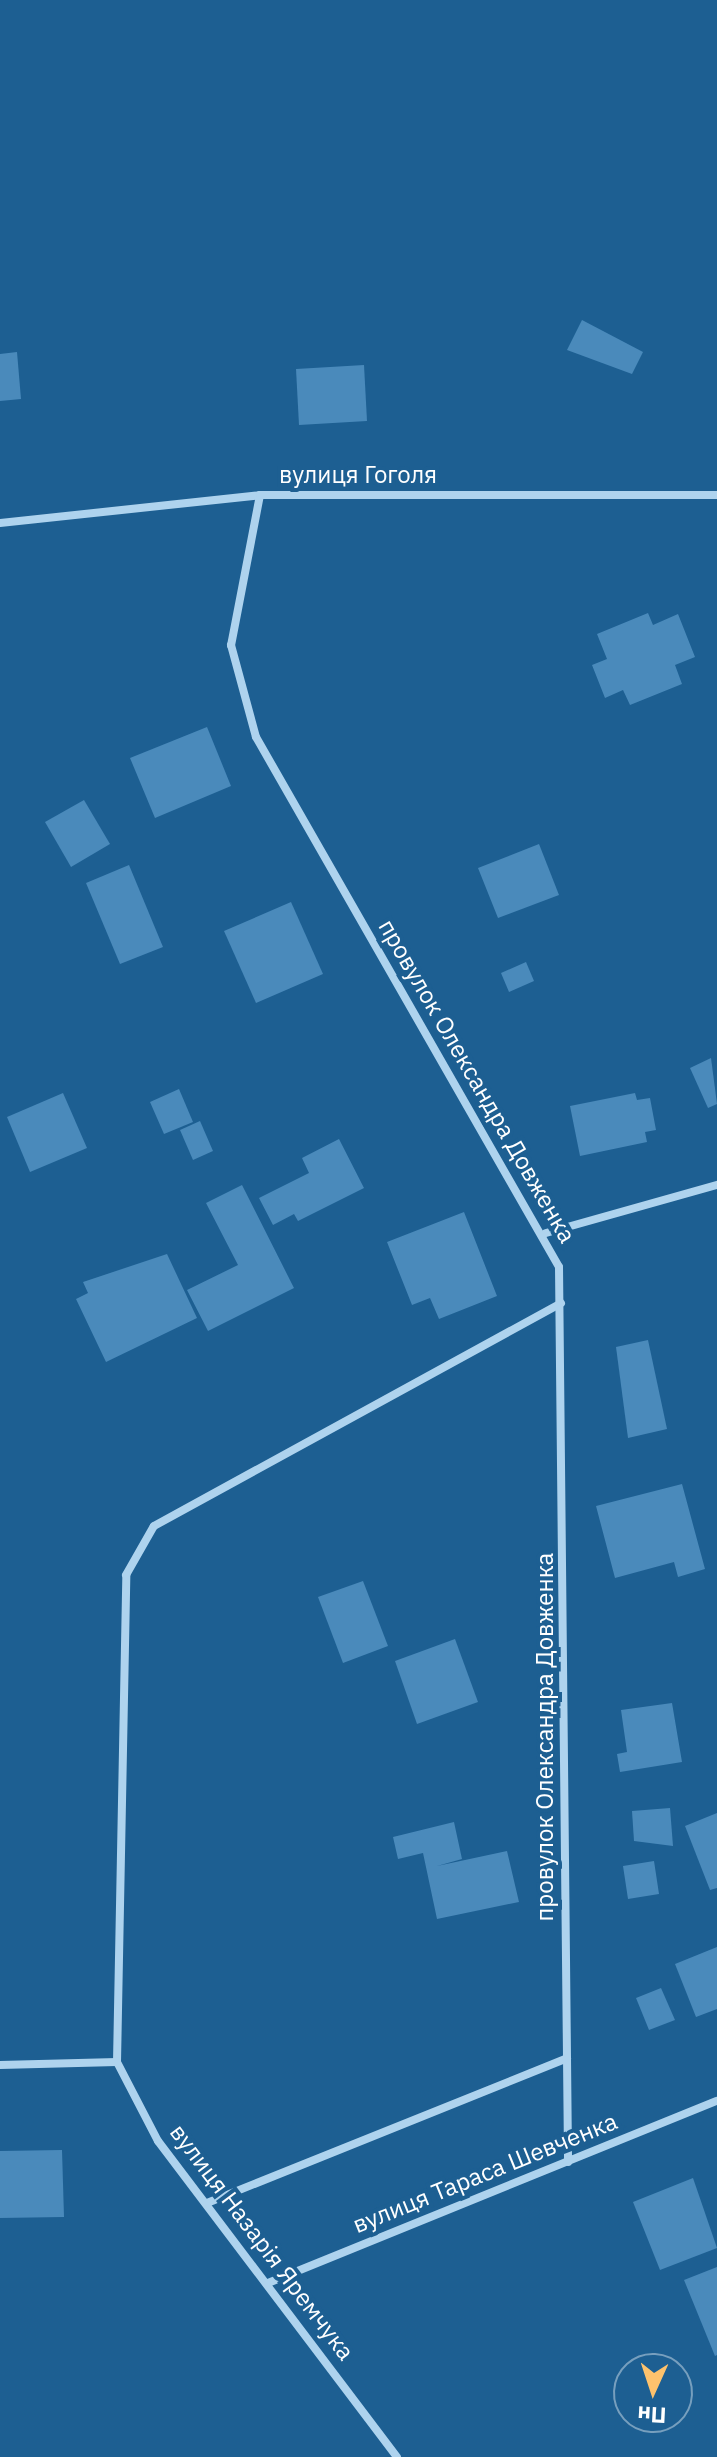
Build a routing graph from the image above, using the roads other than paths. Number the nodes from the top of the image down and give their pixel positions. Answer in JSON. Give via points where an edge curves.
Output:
{"nodes":[{"id":1,"x":260,"y":495,"type":"junction"},
{"id":2,"x":717,"y":495,"type":"edge"},
{"id":3,"x":0,"y":523,"type":"edge"},
{"id":4,"x":717,"y":1185,"type":"edge"},
{"id":5,"x":546,"y":1233,"type":"junction"},
{"id":6,"x":561,"y":1303,"type":"junction"},
{"id":7,"x":567,"y":2058,"type":"junction"},
{"id":8,"x":117,"y":2062,"type":"junction"},
{"id":9,"x":0,"y":2065,"type":"edge"},
{"id":10,"x":717,"y":2101,"type":"edge"},
{"id":11,"x":568,"y":2162,"type":"junction"},
{"id":12,"x":207,"y":2203,"type":"junction"},
{"id":13,"x":268,"y":2283,"type":"junction"},
{"id":14,"x":397,"y":2457,"type":"edge"}],
"edges":[{"from":1,"to":2,"type":"street","name":"вулиця Гоголя"},
{"from":1,"to":3,"type":"street","name":"вулиця Гоголя"},
{"from":1,"to":5,"type":"street","name":"провулок Олександра Довженка","via":[[231,645],[256,737]]},
{"from":4,"to":5,"type":"street"},
{"from":5,"to":6,"type":"street","name":"провулок Олександра Довженка"},
{"from":6,"to":7,"type":"street","name":"провулок Олександра Довженка"},
{"from":6,"to":8,"type":"street","via":[[154,1526],[126,1575]]},
{"from":7,"to":11,"type":"street","name":"провулок Олександра Довженка"},
{"from":7,"to":12,"type":"street"},
{"from":8,"to":9,"type":"street"},
{"from":8,"to":12,"type":"street","name":"вулиця Назарія Яремчука","via":[[158,2141]]},
{"from":10,"to":11,"type":"street","name":"вулиця Тараса Шевченка"},
{"from":11,"to":13,"type":"street","name":"вулиця Тараса Шевченка"},
{"from":12,"to":13,"type":"street","name":"вулиця Назарія Яремчука"},
{"from":13,"to":14,"type":"street","name":"вулиця Назарія Яремчука"}]}
